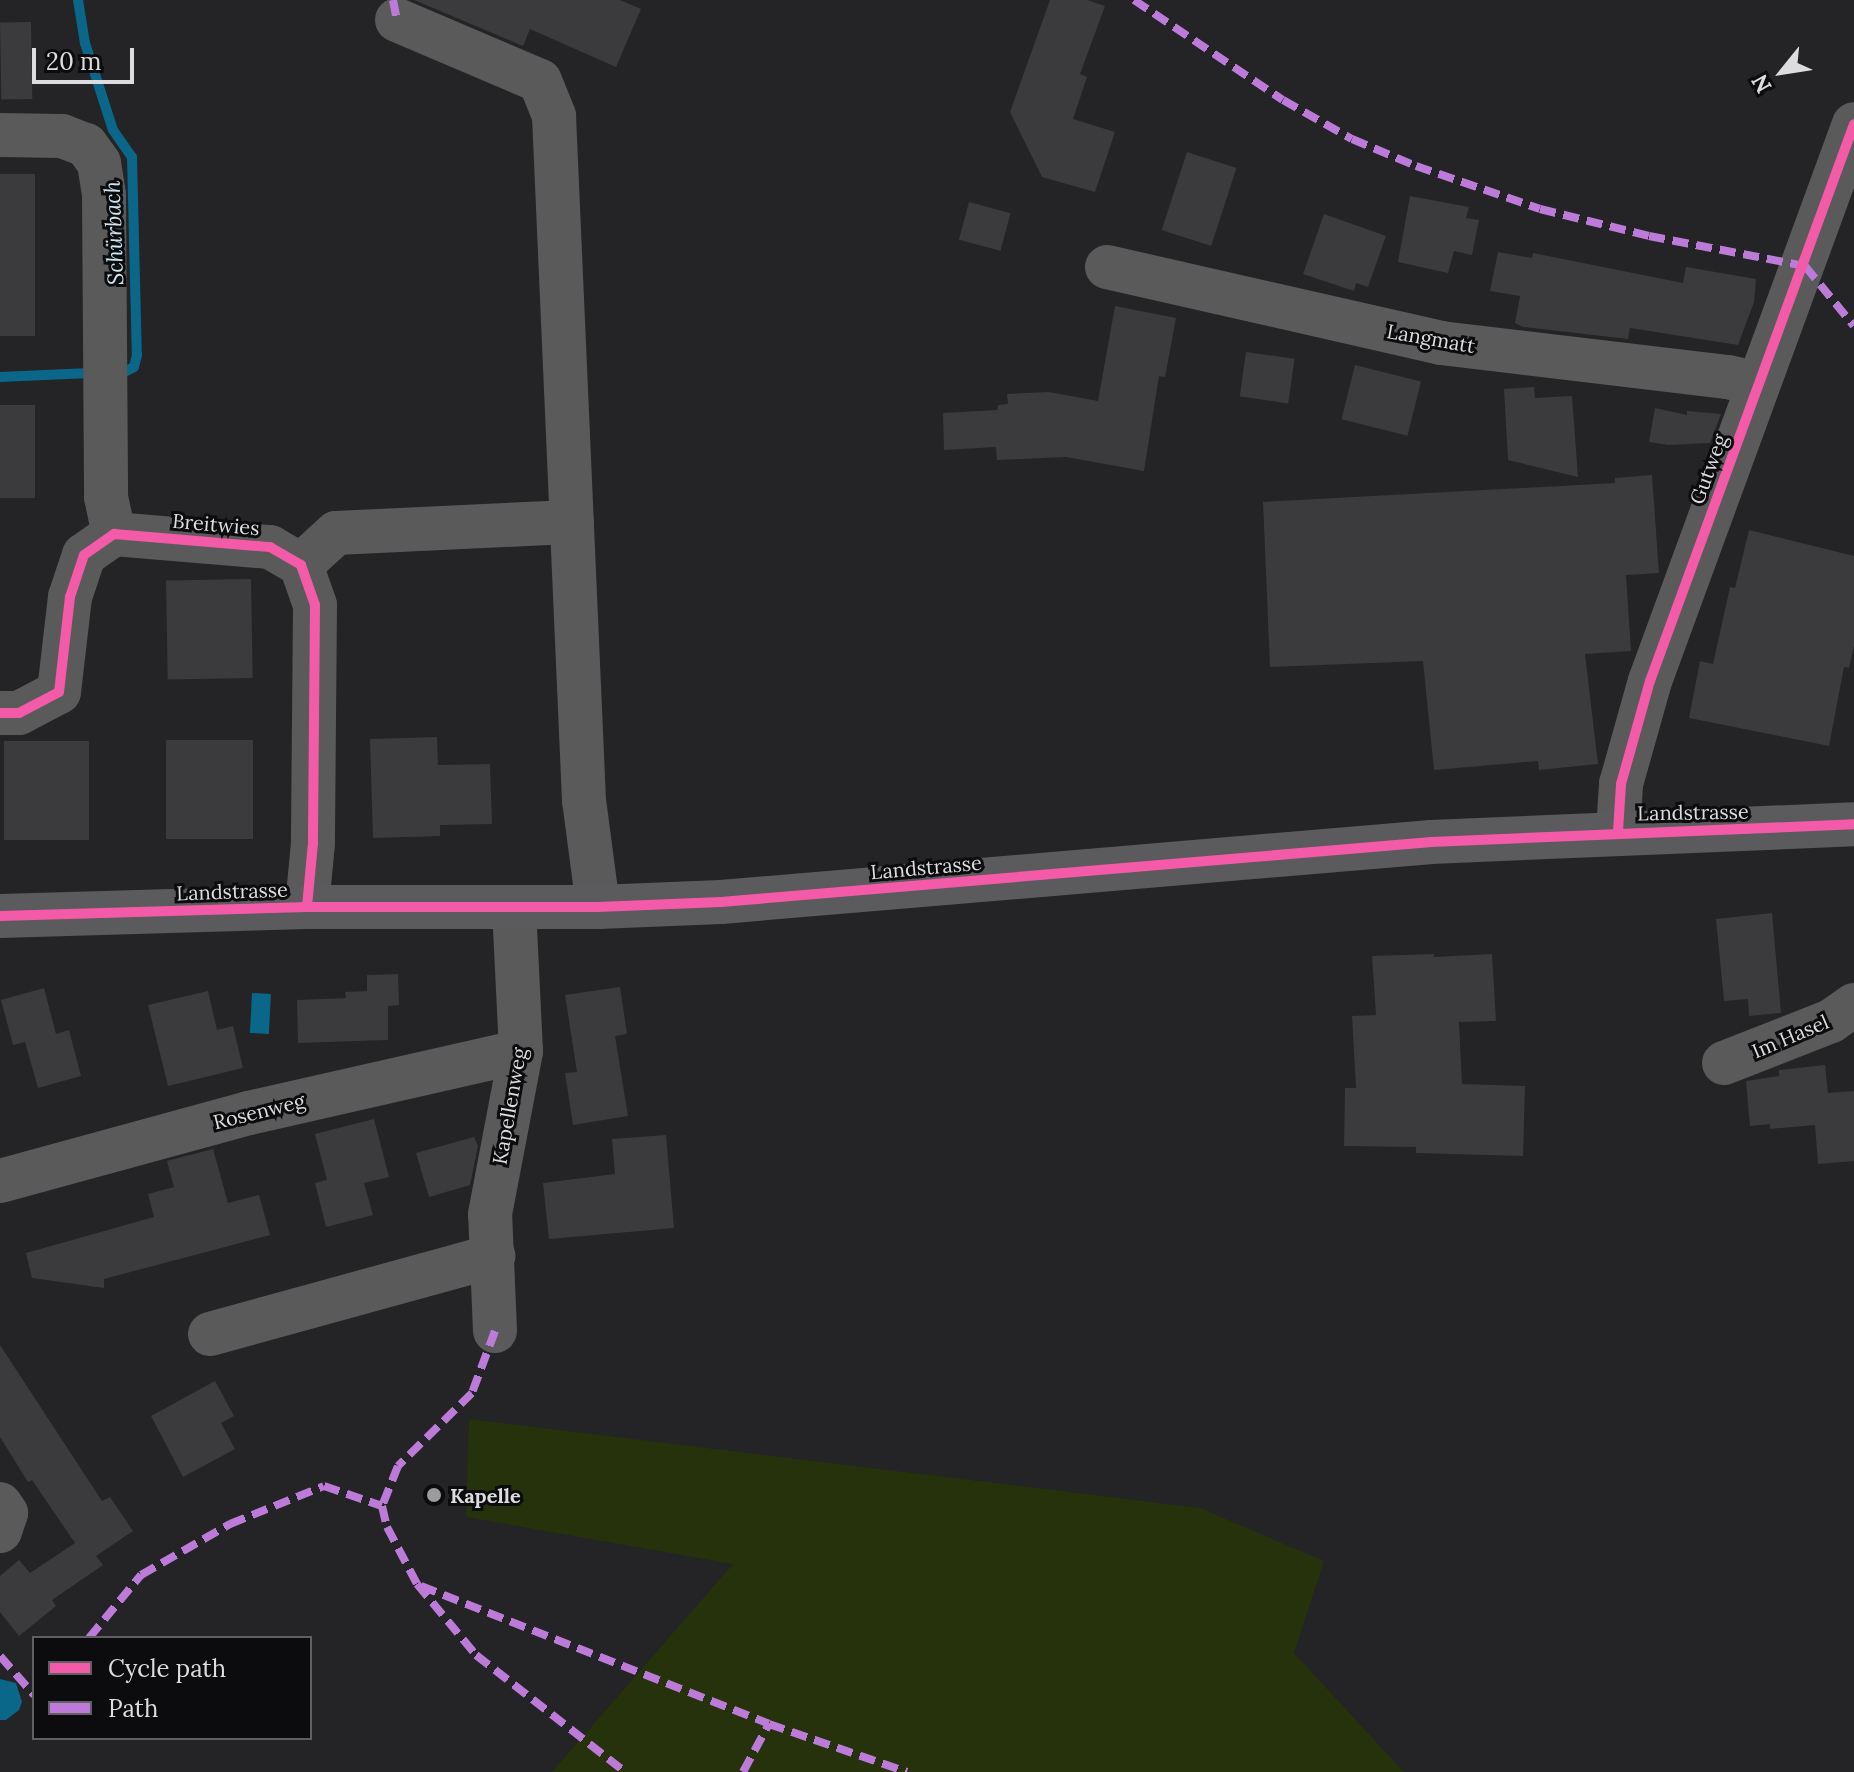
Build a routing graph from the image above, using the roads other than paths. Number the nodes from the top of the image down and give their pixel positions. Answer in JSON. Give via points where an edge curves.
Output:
{"nodes":[{"id":1,"x":397,"y":20,"type":"dead end"},
{"id":2,"x":1854,"y":124,"type":"edge"},
{"id":3,"x":0,"y":135,"type":"edge"},
{"id":4,"x":1107,"y":267,"type":"dead end"},
{"id":5,"x":1758,"y":384,"type":"junction"},
{"id":6,"x":572,"y":522,"type":"junction"},
{"id":7,"x":114,"y":534,"type":"junction"},
{"id":8,"x":301,"y":565,"type":"junction"},
{"id":9,"x":0,"y":713,"type":"edge"},
{"id":10,"x":1854,"y":824,"type":"edge"},
{"id":11,"x":1618,"y":831,"type":"junction"},
{"id":12,"x":307,"y":907,"type":"junction"},
{"id":13,"x":598,"y":907,"type":"junction"},
{"id":14,"x":514,"y":908,"type":"junction"},
{"id":15,"x":0,"y":916,"type":"edge"},
{"id":16,"x":1854,"y":1005,"type":"edge"},
{"id":17,"x":521,"y":1051,"type":"junction"},
{"id":18,"x":1724,"y":1063,"type":"dead end"},
{"id":19,"x":0,"y":1181,"type":"edge"},
{"id":20,"x":493,"y":1256,"type":"junction"},
{"id":21,"x":495,"y":1331,"type":"dead end"},
{"id":22,"x":210,"y":1334,"type":"dead end"},
{"id":23,"x":0,"y":1504,"type":"edge"},
{"id":24,"x":0,"y":1531,"type":"edge"}],
"edges":[{"from":1,"to":6,"type":"street","via":[[540,81],[554,116]]},
{"from":2,"to":5,"type":"street","name":"Gutweg"},
{"from":3,"to":7,"type":"street","via":[[62,136],[86,145],[99,163],[104,196],[106,497]]},
{"from":4,"to":5,"type":"street","name":"Langmatt","via":[[1441,343]]},
{"from":5,"to":11,"type":"street","name":"Gutweg","via":[[1650,681],[1621,784]]},
{"from":6,"to":8,"type":"street","via":[[336,533]]},
{"from":6,"to":13,"type":"street","via":[[584,800]]},
{"from":7,"to":8,"type":"street","name":"Breitwies","via":[[270,547]]},
{"from":7,"to":9,"type":"street","via":[[84,555],[70,597],[59,692],[19,713]]},
{"from":8,"to":12,"type":"street","via":[[315,605],[313,843]]},
{"from":10,"to":11,"type":"main road","name":"Landstrasse"},
{"from":11,"to":13,"type":"main road","name":"Landstrasse","via":[[1237,855],[927,886]]},
{"from":12,"to":14,"type":"main road","name":"Landstrasse"},
{"from":12,"to":15,"type":"main road","name":"Landstrasse"},
{"from":13,"to":14,"type":"main road","name":"Landstrasse"},
{"from":14,"to":17,"type":"street","name":"Kapellenweg"},
{"from":16,"to":18,"type":"street","name":"Im Hasel","via":[[1831,1021]]},
{"from":17,"to":19,"type":"street","name":"Rosenweg","via":[[249,1113]]},
{"from":17,"to":20,"type":"street","name":"Kapellenweg","via":[[490,1214]]},
{"from":20,"to":21,"type":"street","name":"Kapellenweg"},
{"from":20,"to":22,"type":"street"},
{"from":23,"to":24,"type":"street","via":[[6,1513]]}]}
